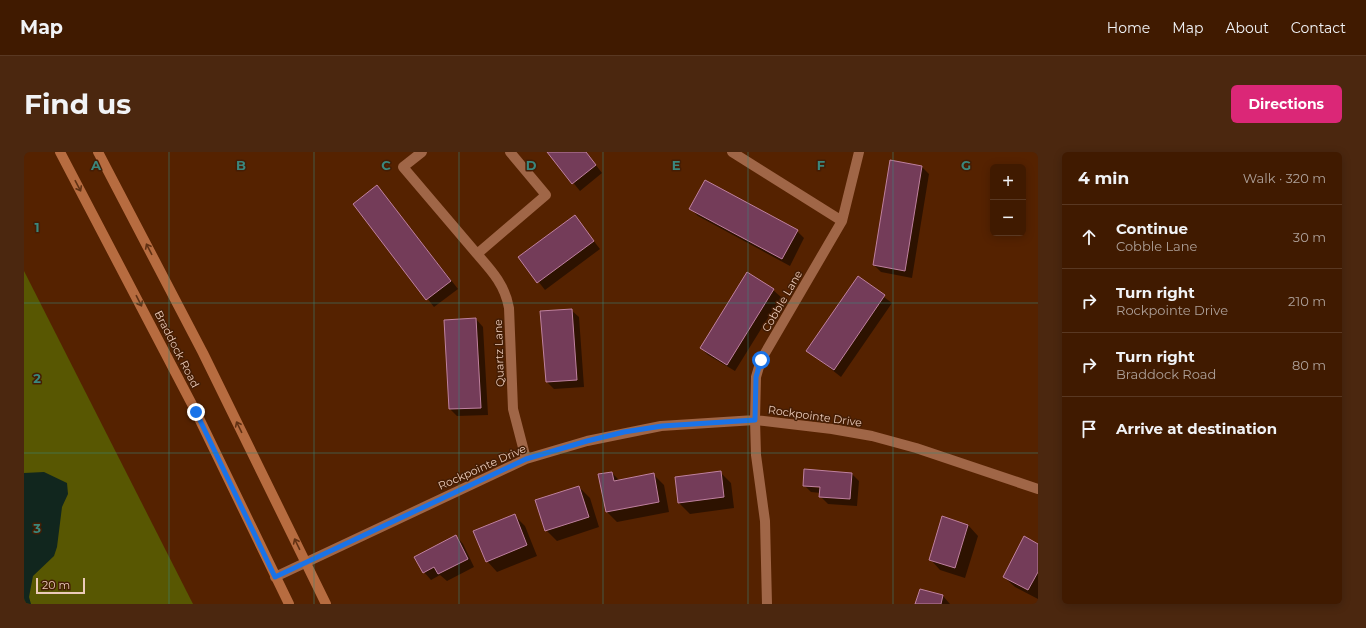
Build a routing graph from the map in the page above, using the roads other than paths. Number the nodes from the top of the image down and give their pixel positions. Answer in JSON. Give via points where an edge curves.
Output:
{"nodes":[{"id":1,"x":60,"y":152,"type":"edge"},
{"id":2,"x":98,"y":152,"type":"edge"},
{"id":3,"x":422,"y":152,"type":"edge"},
{"id":4,"x":510,"y":152,"type":"edge"},
{"id":5,"x":732,"y":152,"type":"edge"},
{"id":6,"x":859,"y":152,"type":"edge"},
{"id":7,"x":842,"y":221,"type":"junction"},
{"id":8,"x":477,"y":254,"type":"junction"},
{"id":9,"x":755,"y":420,"type":"junction"},
{"id":10,"x":526,"y":459,"type":"junction"},
{"id":11,"x":1038,"y":489,"type":"edge"},
{"id":12,"x":305,"y":561,"type":"junction"},
{"id":13,"x":275,"y":577,"type":"junction"},
{"id":14,"x":289,"y":604,"type":"edge"},
{"id":15,"x":326,"y":604,"type":"edge"},
{"id":16,"x":767,"y":604,"type":"edge"}],
"edges":[{"from":1,"to":13,"type":"main road","name":"Braddock Road","one_way":true,"via":[[196,412]]},
{"from":12,"to":2,"type":"main road","name":"Braddock Road","one_way":true,"via":[[203,353]]},
{"from":3,"to":8,"type":"street","name":"Quartz Lane","via":[[403,167]]},
{"from":4,"to":8,"type":"street","via":[[546,195]]},
{"from":5,"to":7,"type":"street"},
{"from":6,"to":7,"type":"street","name":"Cobble Lane"},
{"from":7,"to":9,"type":"street","name":"Cobble Lane","via":[[761,360],[756,377]]},
{"from":8,"to":10,"type":"street","name":"Quartz Lane","via":[[498,278],[506,294],[509,308],[512,409]]},
{"from":9,"to":10,"type":"street","name":"Rockpointe Drive","via":[[662,426],[624,432]]},
{"from":9,"to":11,"type":"street","name":"Rockpointe Drive","via":[[872,436]]},
{"from":9,"to":16,"type":"street","name":"Cobble Lane","via":[[756,455],[766,521]]},
{"from":10,"to":12,"type":"street","name":"Rockpointe Drive"},
{"from":12,"to":13,"type":"street","name":"Rockpointe Drive"},
{"from":12,"to":15,"type":"main road","name":"Braddock Road"},
{"from":13,"to":14,"type":"main road","name":"Braddock Road"}]}
